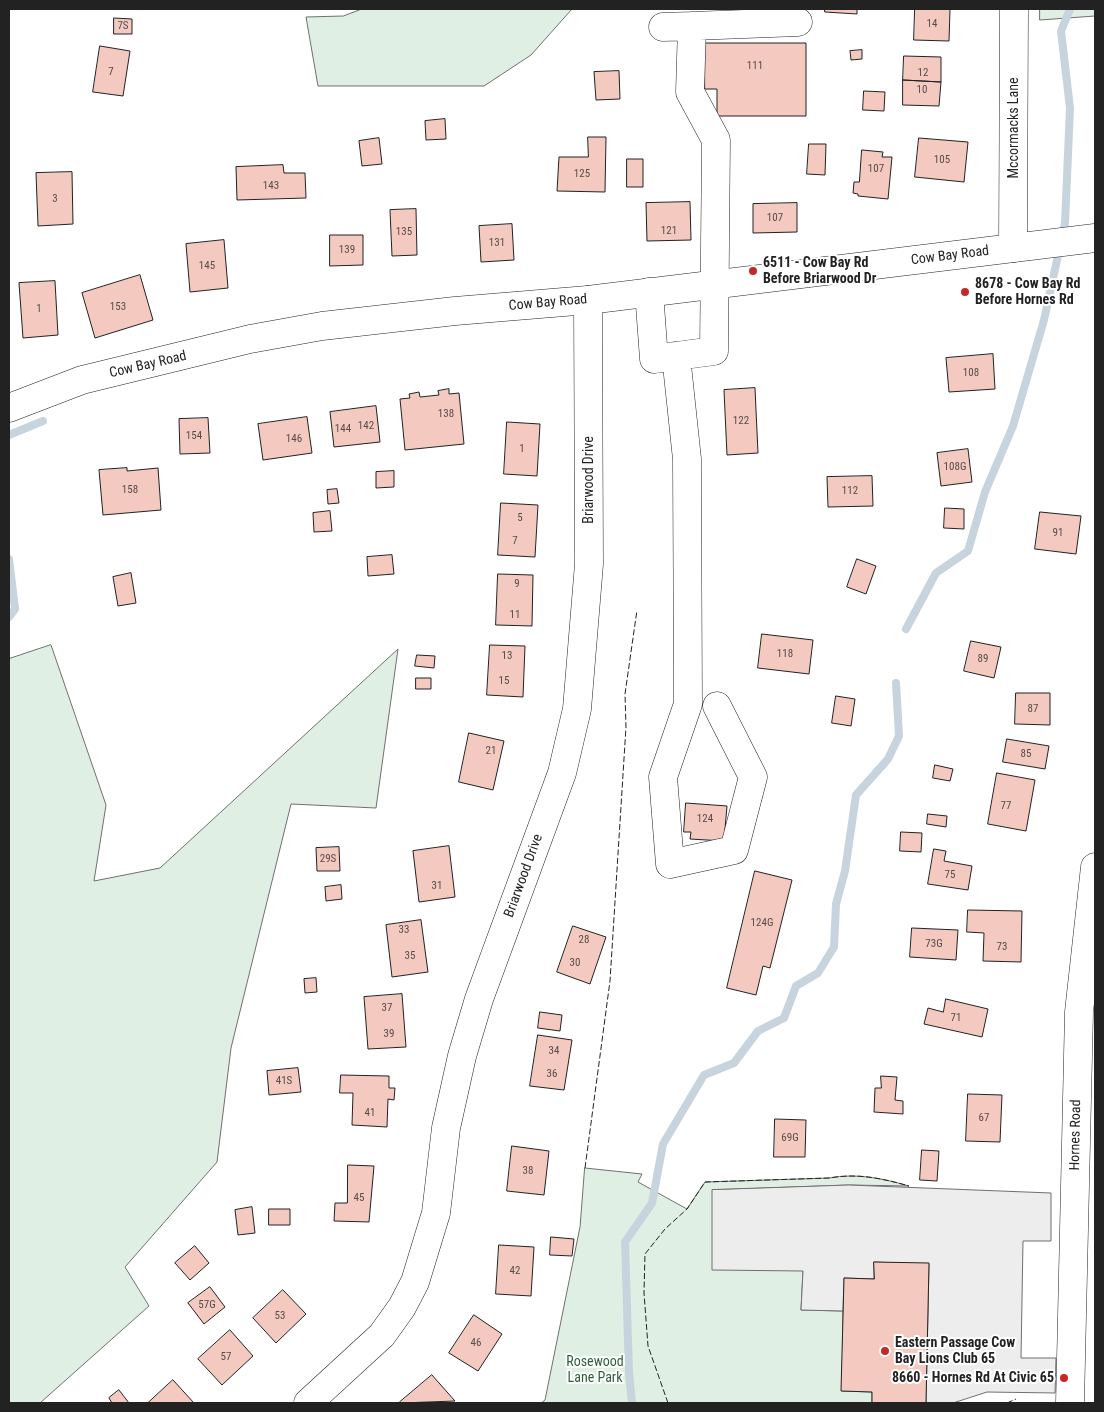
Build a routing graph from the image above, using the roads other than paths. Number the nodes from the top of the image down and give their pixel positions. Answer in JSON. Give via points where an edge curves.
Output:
{"nodes":[{"id":1,"x":1014,"y":9,"type":"edge"},
{"id":2,"x":798,"y":22,"type":"dead end"},
{"id":3,"x":692,"y":26,"type":"junction"},
{"id":4,"x":663,"y":27,"type":"dead end"},
{"id":5,"x":1088,"y":239,"type":"edge"},
{"id":6,"x":1025,"y":247,"type":"junction"},
{"id":7,"x":716,"y":284,"type":"junction"},
{"id":8,"x":649,"y":292,"type":"junction"},
{"id":9,"x":588,"y":300,"type":"junction"},
{"id":10,"x":676,"y":356,"type":"junction"},
{"id":11,"x":9,"y":408,"type":"edge"},
{"id":12,"x":717,"y":706,"type":"dead end"},
{"id":13,"x":1095,"y":867,"type":"edge"},
{"id":14,"x":308,"y":1403,"type":"edge"},
{"id":15,"x":1070,"y":1403,"type":"edge"}],
"edges":[{"from":1,"to":6,"type":"street","name":"Mccormacks Lane"},
{"from":2,"to":3,"type":"street"},
{"from":3,"to":4,"type":"street"},
{"from":3,"to":7,"type":"street","via":[[690,92],[716,140]]},
{"from":5,"to":6,"type":"street","name":"Cow Bay Road"},
{"from":6,"to":7,"type":"street","name":"Cow Bay Road"},
{"from":7,"to":8,"type":"street","name":"Cow Bay Road"},
{"from":7,"to":10,"type":"street","via":[[714,351]]},
{"from":8,"to":9,"type":"street","name":"Cow Bay Road"},
{"from":8,"to":10,"type":"street","via":[[654,359]]},
{"from":9,"to":11,"type":"street","name":"Cow Bay Road","via":[[426,314],[268,336],[82,380]]},
{"from":9,"to":14,"type":"street","name":"Briarwood Drive","via":[[589,564],[576,709],[562,773],[462,1056],[446,1128],[436,1213],[414,1282],[402,1307],[382,1335]]},
{"from":10,"to":12,"type":"street","via":[[687,459],[688,704],[663,777],[670,864],[734,850],[753,777]]},
{"from":13,"to":15,"type":"street","name":"Hornes Road","via":[[1079,1012]]}]}
